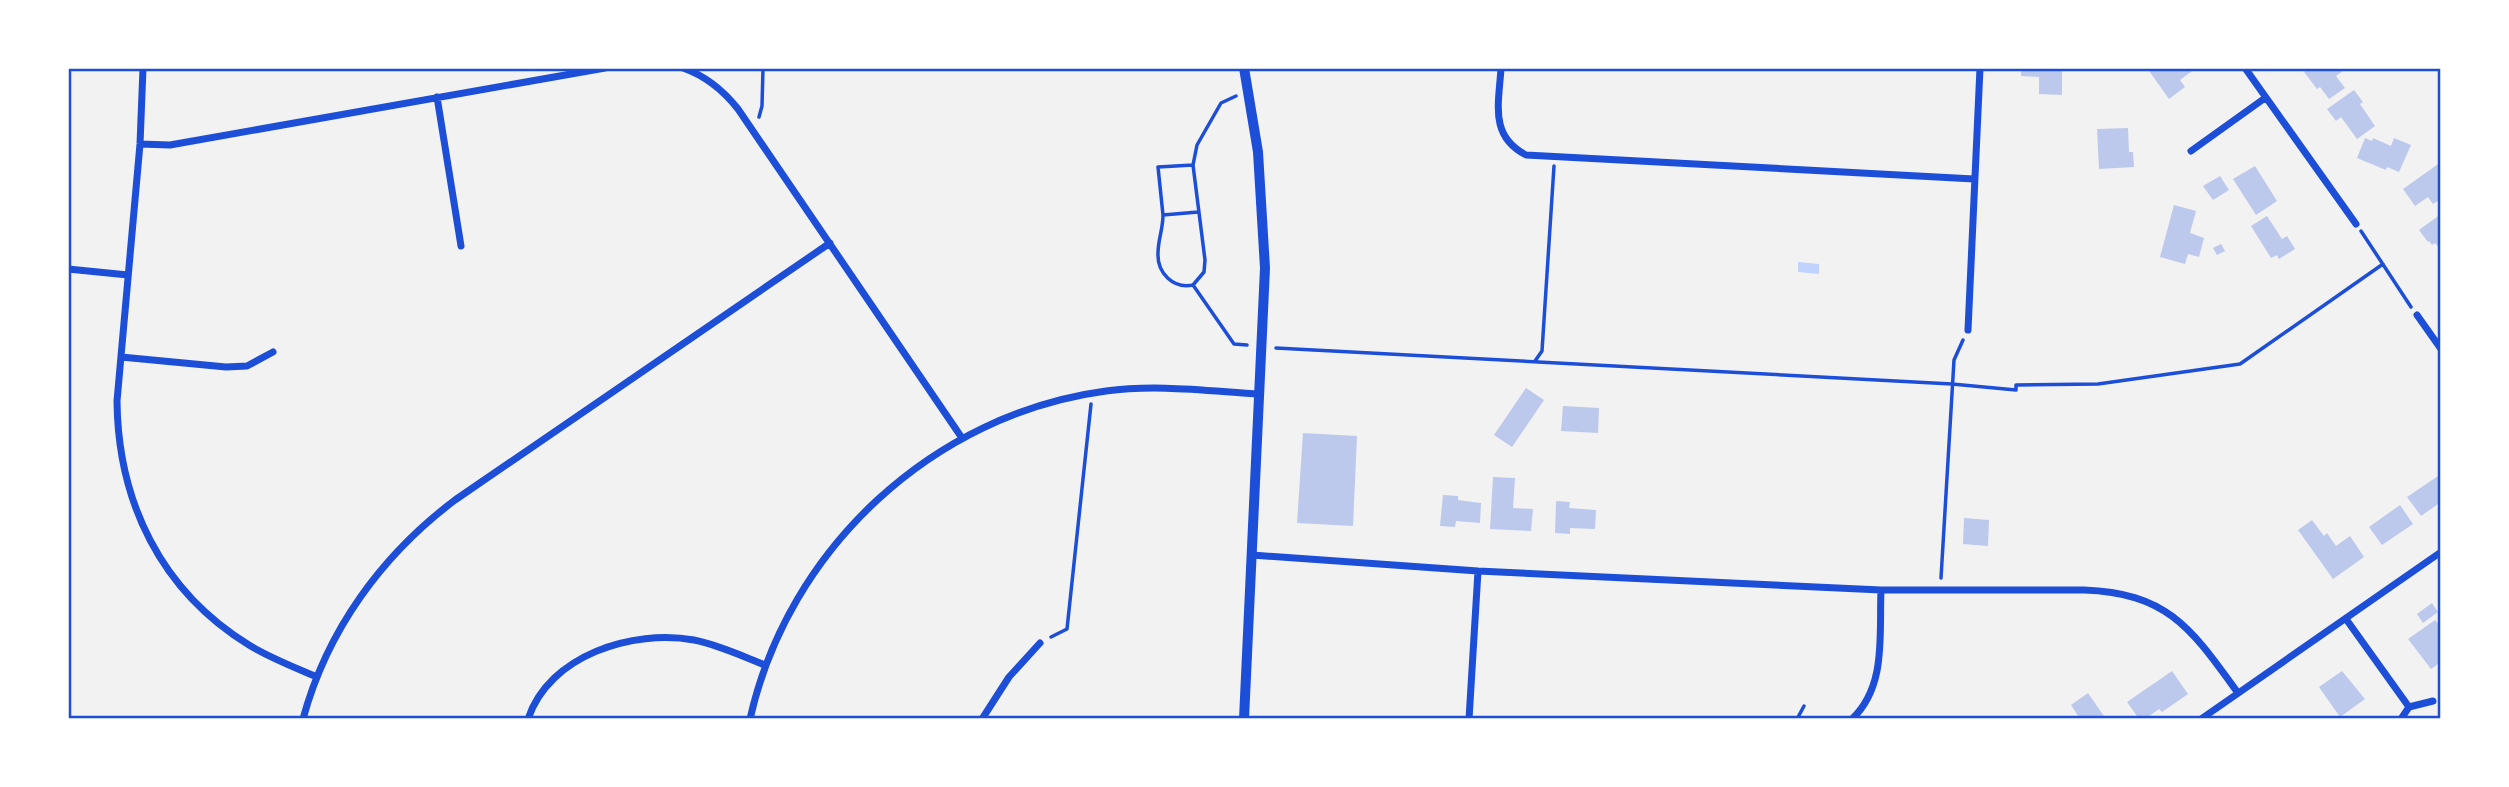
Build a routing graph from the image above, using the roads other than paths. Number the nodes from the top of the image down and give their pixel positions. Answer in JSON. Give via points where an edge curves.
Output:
{"nodes":[{"id":1,"x":143,"y":68,"type":"edge"},
{"id":2,"x":605,"y":68,"type":"edge"},
{"id":3,"x":683,"y":68,"type":"edge"},
{"id":4,"x":1244,"y":68,"type":"edge"},
{"id":5,"x":1501,"y":68,"type":"edge"},
{"id":6,"x":1980,"y":68,"type":"edge"},
{"id":7,"x":2245,"y":68,"type":"edge"},
{"id":8,"x":437,"y":97,"type":"junction"},
{"id":9,"x":2265,"y":98,"type":"junction"},
{"id":10,"x":140,"y":144,"type":"junction"},
{"id":11,"x":2191,"y":151,"type":"dead end"},
{"id":12,"x":1974,"y":179,"type":"junction"},
{"id":13,"x":2356,"y":224,"type":"road end"},
{"id":14,"x":830,"y":243,"type":"junction"},
{"id":15,"x":461,"y":246,"type":"dead end"},
{"id":16,"x":68,"y":270,"type":"edge"},
{"id":17,"x":128,"y":275,"type":"junction"},
{"id":18,"x":2417,"y":315,"type":"road end"},
{"id":19,"x":1968,"y":330,"type":"road end"},
{"id":20,"x":2441,"y":349,"type":"edge"},
{"id":21,"x":273,"y":352,"type":"dead end"},
{"id":22,"x":121,"y":357,"type":"junction"},
{"id":23,"x":1260,"y":394,"type":"junction"},
{"id":24,"x":962,"y":438,"type":"junction"},
{"id":25,"x":2441,"y":552,"type":"edge"},
{"id":26,"x":1252,"y":555,"type":"junction"},
{"id":27,"x":1478,"y":571,"type":"junction"},
{"id":28,"x":1881,"y":590,"type":"junction"},
{"id":29,"x":2346,"y":619,"type":"junction"},
{"id":30,"x":1040,"y":643,"type":"road end"},
{"id":31,"x":765,"y":665,"type":"junction"},
{"id":32,"x":317,"y":677,"type":"junction"},
{"id":33,"x":2238,"y":693,"type":"junction"},
{"id":34,"x":2433,"y":701,"type":"dead end"},
{"id":35,"x":2409,"y":707,"type":"junction"},
{"id":36,"x":303,"y":719,"type":"edge"},
{"id":37,"x":528,"y":719,"type":"edge"},
{"id":38,"x":750,"y":719,"type":"edge"},
{"id":39,"x":982,"y":719,"type":"edge"},
{"id":40,"x":1244,"y":719,"type":"edge"},
{"id":41,"x":1469,"y":719,"type":"edge"},
{"id":42,"x":1852,"y":719,"type":"edge"},
{"id":43,"x":2201,"y":719,"type":"edge"},
{"id":44,"x":2401,"y":719,"type":"edge"}],
"edges":[{"from":1,"to":10,"type":"street"},
{"from":2,"to":8,"type":"street"},
{"from":3,"to":14,"type":"street","via":[[704,77],[728,97]]},
{"from":4,"to":23,"type":"street","via":[[1262,200],[1265,268]]},
{"from":5,"to":12,"type":"street","via":[[1498,117],[1504,136],[1526,155]]},
{"from":6,"to":12,"type":"street"},
{"from":7,"to":9,"type":"street"},
{"from":8,"to":10,"type":"street","via":[[170,145]]},
{"from":8,"to":15,"type":"street"},
{"from":9,"to":11,"type":"street"},
{"from":9,"to":13,"type":"street"},
{"from":10,"to":17,"type":"street"},
{"from":12,"to":19,"type":"street"},
{"from":14,"to":24,"type":"street"},
{"from":14,"to":32,"type":"street","via":[[429,520],[361,595]]},
{"from":16,"to":17,"type":"street"},
{"from":17,"to":22,"type":"street"},
{"from":18,"to":20,"type":"street"},
{"from":21,"to":22,"type":"street","via":[[247,366],[226,367]]},
{"from":22,"to":32,"type":"street","via":[[117,401],[121,456],[131,496],[154,548],[188,595],[217,622],[265,654]]},
{"from":23,"to":24,"type":"street","via":[[1146,388],[1091,394],[1030,409]]},
{"from":23,"to":26,"type":"street"},
{"from":24,"to":31,"type":"street","via":[[900,480],[848,528],[801,590]]},
{"from":25,"to":29,"type":"street"},
{"from":26,"to":27,"type":"street"},
{"from":26,"to":40,"type":"street"},
{"from":27,"to":28,"type":"street"},
{"from":27,"to":41,"type":"street"},
{"from":28,"to":33,"type":"street","via":[[2096,591],[2137,597],[2186,626]]},
{"from":28,"to":42,"type":"street","via":[[1877,679]]},
{"from":29,"to":33,"type":"street"},
{"from":29,"to":35,"type":"street"},
{"from":30,"to":39,"type":"street","via":[[1009,677]]},
{"from":31,"to":37,"type":"street","via":[[695,640],[623,643],[583,658],[560,673],[540,693]]},
{"from":31,"to":38,"type":"street"},
{"from":32,"to":36,"type":"street"},
{"from":33,"to":43,"type":"street"},
{"from":34,"to":35,"type":"street"},
{"from":35,"to":44,"type":"street"}]}
